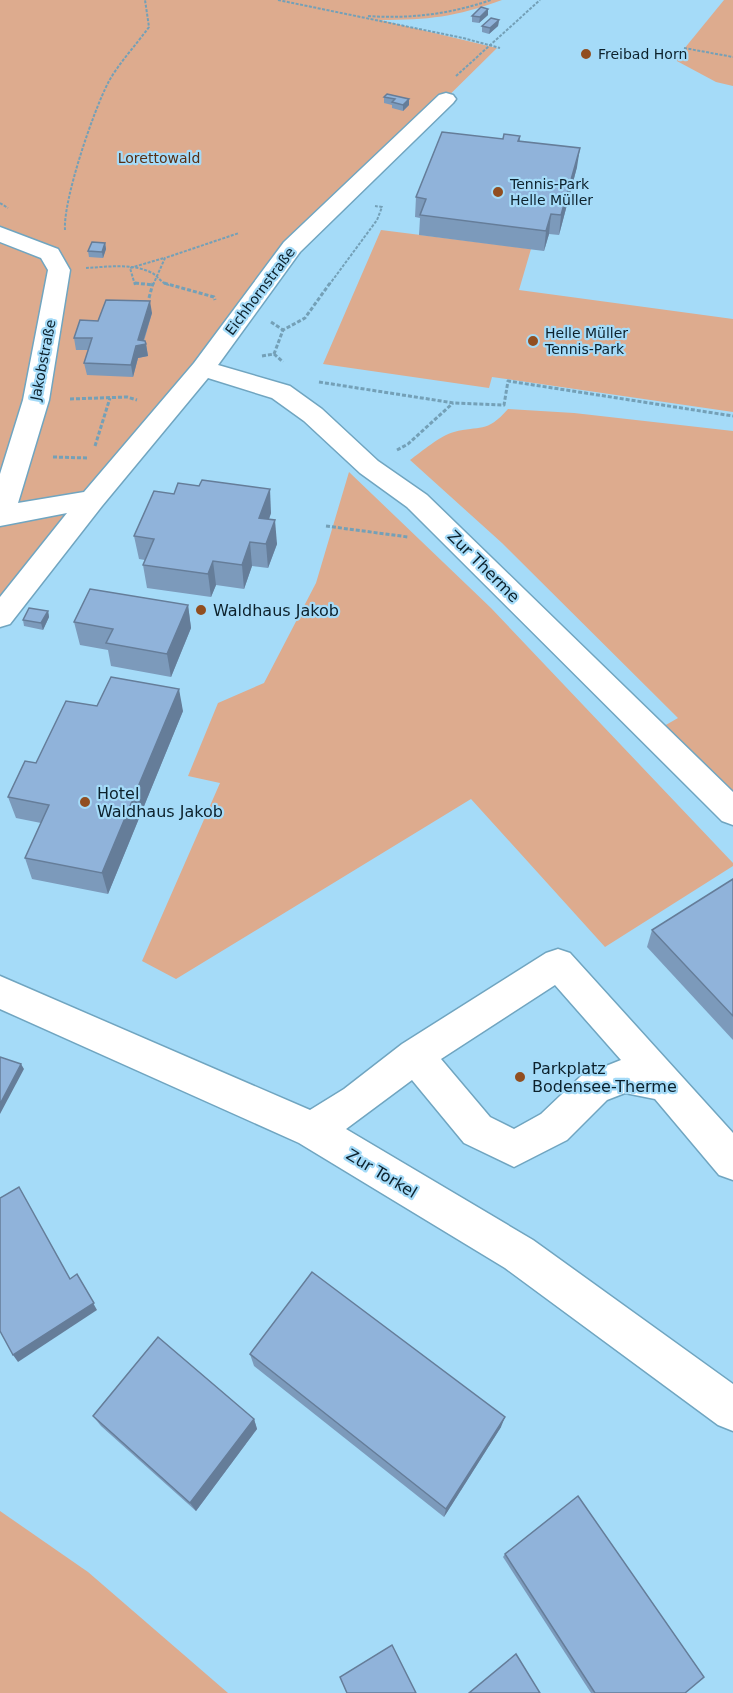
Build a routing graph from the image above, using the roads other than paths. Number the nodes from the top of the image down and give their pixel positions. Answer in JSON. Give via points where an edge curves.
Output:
{"nodes":[{"id":1,"x":446,"y":99,"type":"dead end"},
{"id":2,"x":0,"y":234,"type":"edge"},
{"id":3,"x":203,"y":368,"type":"junction"},
{"id":4,"x":8,"y":475,"type":"edge"},
{"id":5,"x":92,"y":500,"type":"junction"},
{"id":6,"x":0,"y":516,"type":"edge"},
{"id":7,"x":0,"y":617,"type":"edge"},
{"id":8,"x":733,"y":813,"type":"edge"},
{"id":9,"x":0,"y":992,"type":"edge"},
{"id":10,"x":414,"y":1056,"type":"junction"},
{"id":11,"x":666,"y":1084,"type":"junction"},
{"id":12,"x":312,"y":1131,"type":"junction"},
{"id":13,"x":733,"y":1162,"type":"edge"},
{"id":14,"x":733,"y":1410,"type":"edge"}],
"edges":[{"from":1,"to":3,"type":"street","name":"Eichhornstraße","via":[[292,247]]},
{"from":2,"to":4,"type":"street","name":"Jakobstraße","via":[[50,254],[59,270],[36,400]]},
{"from":3,"to":5,"type":"street","name":"Eichhornstraße"},
{"from":3,"to":8,"type":"street","name":"Zur Therme","via":[[281,392],[313,415],[369,467],[417,501]]},
{"from":4,"to":6,"type":"street","name":"Jakobstraße"},
{"from":5,"to":6,"type":"street"},
{"from":5,"to":7,"type":"street","name":"Eichhornstraße"},
{"from":9,"to":12,"type":"street","name":"Zur Torkel"},
{"from":10,"to":11,"type":"street","via":[[477,1130],[514,1149],[554,1127],[594,1088],[625,1076]]},
{"from":10,"to":11,"type":"street","via":[[558,964]]},
{"from":10,"to":12,"type":"street"},
{"from":11,"to":13,"type":"street"},
{"from":12,"to":14,"type":"street","name":"Zur Torkel","via":[[519,1254]]}]}
